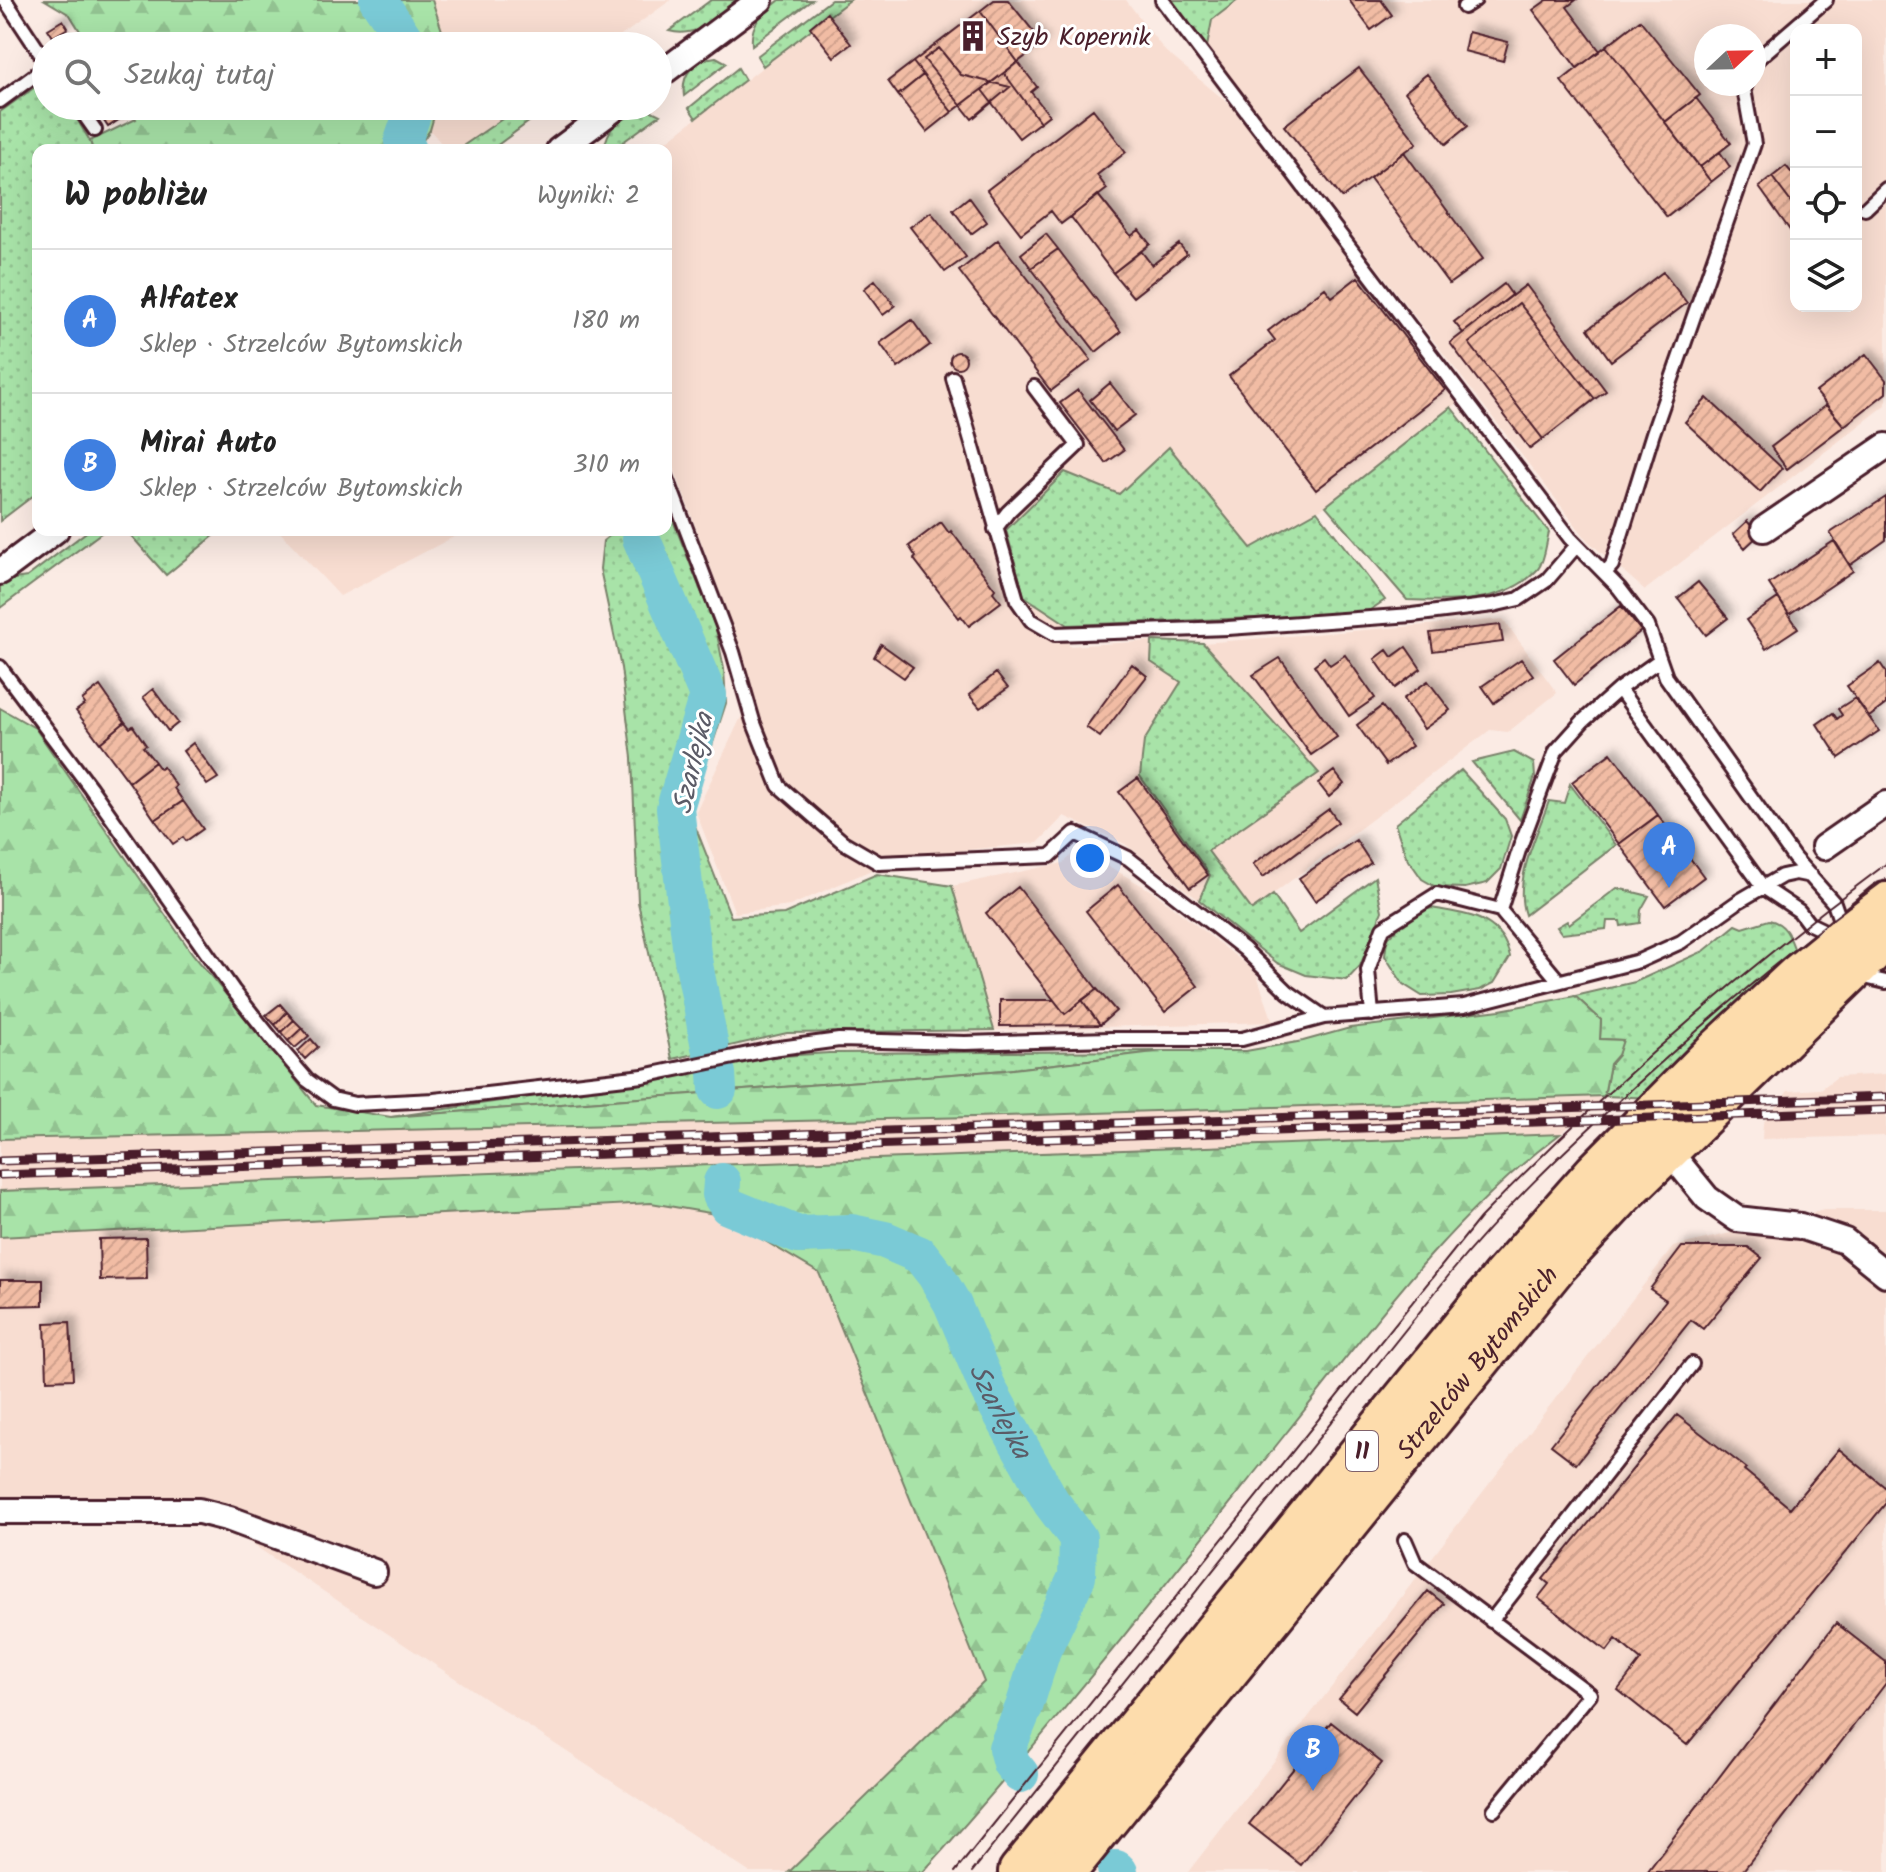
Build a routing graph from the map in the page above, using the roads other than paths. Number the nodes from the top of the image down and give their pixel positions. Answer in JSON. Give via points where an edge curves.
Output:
{"nodes":[{"id":1,"x":5,"y":0,"type":"edge"},
{"id":2,"x":760,"y":0,"type":"edge"},
{"id":3,"x":1162,"y":0,"type":"edge"},
{"id":4,"x":1826,"y":0,"type":"edge"},
{"id":5,"x":32,"y":42,"type":"edge"},
{"id":6,"x":1766,"y":52,"type":"edge"},
{"id":7,"x":672,"y":66,"type":"edge"},
{"id":8,"x":32,"y":75,"type":"edge"},
{"id":9,"x":1745,"y":96,"type":"edge"},
{"id":10,"x":0,"y":101,"type":"edge"},
{"id":11,"x":88,"y":120,"type":"edge"},
{"id":12,"x":599,"y":120,"type":"edge"},
{"id":13,"x":95,"y":130,"type":"dead end"},
{"id":14,"x":567,"y":144,"type":"edge"},
{"id":15,"x":1886,"y":189,"type":"edge"},
{"id":16,"x":1865,"y":209,"type":"dead end"},
{"id":17,"x":953,"y":378,"type":"dead end"},
{"id":18,"x":1034,"y":387,"type":"dead end"},
{"id":19,"x":1886,"y":446,"type":"edge"},
{"id":20,"x":672,"y":492,"type":"edge"},
{"id":21,"x":995,"y":529,"type":"junction"},
{"id":22,"x":1764,"y":529,"type":"dead end"},
{"id":23,"x":48,"y":536,"type":"edge"},
{"id":24,"x":1577,"y":545,"type":"junction"},
{"id":25,"x":0,"y":572,"type":"edge"},
{"id":26,"x":1605,"y":573,"type":"junction"},
{"id":27,"x":1658,"y":661,"type":"junction"},
{"id":28,"x":0,"y":667,"type":"edge"},
{"id":29,"x":1619,"y":689,"type":"junction"},
{"id":30,"x":1886,"y":804,"type":"edge"},
{"id":31,"x":1824,"y":847,"type":"dead end"},
{"id":32,"x":1811,"y":876,"type":"junction"},
{"id":33,"x":1763,"y":887,"type":"junction"},
{"id":34,"x":1500,"y":910,"type":"junction"},
{"id":35,"x":1884,"y":921,"type":"edge"},
{"id":36,"x":1830,"y":952,"type":"edge"},
{"id":37,"x":1558,"y":980,"type":"junction"},
{"id":38,"x":1372,"y":1014,"type":"junction"},
{"id":39,"x":1324,"y":1017,"type":"junction"},
{"id":40,"x":1668,"y":1150,"type":"junction"},
{"id":41,"x":1886,"y":1274,"type":"edge"},
{"id":42,"x":1692,"y":1364,"type":"dead end"},
{"id":43,"x":0,"y":1511,"type":"edge"},
{"id":44,"x":1405,"y":1540,"type":"dead end"},
{"id":45,"x":374,"y":1572,"type":"dead end"},
{"id":46,"x":1491,"y":1621,"type":"junction"},
{"id":47,"x":1494,"y":1810,"type":"dead end"},
{"id":48,"x":1020,"y":1872,"type":"edge"},
{"id":49,"x":1064,"y":1872,"type":"edge"}],
"edges":[{"from":1,"to":5,"type":"lane"},
{"from":2,"to":7,"type":"street"},
{"from":3,"to":24,"type":"lane"},
{"from":4,"to":6,"type":"lane"},
{"from":8,"to":10,"type":"lane"},
{"from":9,"to":26,"type":"lane","via":[[1754,144]]},
{"from":11,"to":13,"type":"lane"},
{"from":12,"to":14,"type":"street"},
{"from":15,"to":16,"type":"lane"},
{"from":17,"to":21,"type":"lane"},
{"from":18,"to":21,"type":"lane","via":[[1078,445]]},
{"from":19,"to":22,"type":"street"},
{"from":20,"to":39,"type":"lane","via":[[779,786],[843,842],[879,863],[1034,857],[1050,856],[1075,833],[1128,858]]},
{"from":21,"to":24,"type":"lane","via":[[1017,600],[1031,620],[1055,634],[1228,628],[1493,605],[1519,599],[1547,580]]},
{"from":23,"to":25,"type":"street"},
{"from":24,"to":26,"type":"lane"},
{"from":26,"to":27,"type":"lane","via":[[1648,626]]},
{"from":27,"to":29,"type":"lane"},
{"from":27,"to":32,"type":"lane"},
{"from":28,"to":39,"type":"lane","via":[[233,990],[307,1080],[333,1099],[377,1104],[514,1092],[643,1076],[839,1040],[1242,1039]]},
{"from":29,"to":33,"type":"lane"},
{"from":29,"to":34,"type":"lane","via":[[1556,751]]},
{"from":30,"to":31,"type":"street"},
{"from":32,"to":33,"type":"lane","via":[[1782,876]]},
{"from":32,"to":36,"type":"lane"},
{"from":33,"to":36,"type":"lane","via":[[1799,911]]},
{"from":33,"to":37,"type":"lane","via":[[1681,942],[1639,961]]},
{"from":34,"to":37,"type":"lane"},
{"from":34,"to":38,"type":"lane","via":[[1437,894],[1383,928],[1368,970]]},
{"from":35,"to":36,"type":"highway","number":"11"},
{"from":36,"to":40,"type":"highway","name":"Strzelców Bytomskich","number":"11"},
{"from":36,"to":48,"type":"highway","number":"11","via":[[1713,1055],[1596,1173],[1504,1277]]},
{"from":37,"to":38,"type":"lane","via":[[1464,1006]]},
{"from":38,"to":39,"type":"lane"},
{"from":40,"to":41,"type":"street","via":[[1707,1198],[1737,1219],[1800,1226],[1845,1241]]},
{"from":40,"to":49,"type":"highway","name":"Strzelców Bytomskich","number":"11","via":[[1555,1266]]},
{"from":42,"to":46,"type":"lane"},
{"from":43,"to":45,"type":"street","via":[[199,1511]]},
{"from":44,"to":46,"type":"lane","via":[[1415,1563]]},
{"from":46,"to":47,"type":"lane","via":[[1590,1694]]}]}
